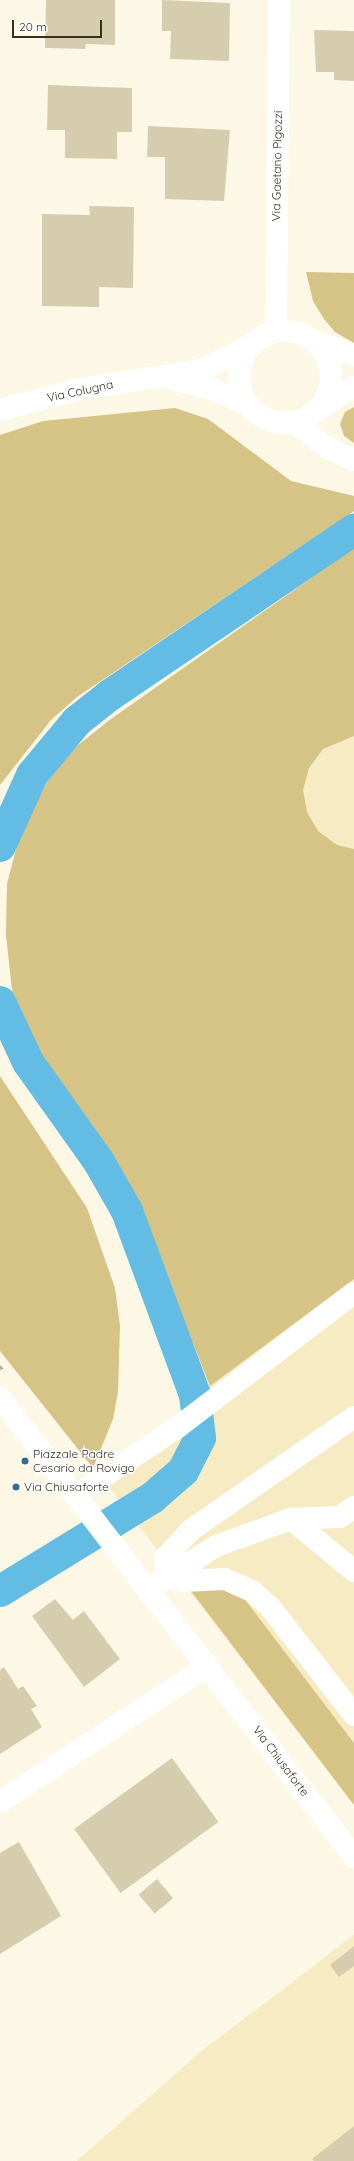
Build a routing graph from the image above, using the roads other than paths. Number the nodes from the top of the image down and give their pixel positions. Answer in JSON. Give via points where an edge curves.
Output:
{"nodes":[{"id":1,"x":279,"y":0,"type":"edge"},
{"id":2,"x":276,"y":332,"type":"junction"},
{"id":3,"x":312,"y":340,"type":"junction"},
{"id":4,"x":253,"y":344,"type":"junction"},
{"id":5,"x":354,"y":355,"type":"edge"},
{"id":6,"x":162,"y":377,"type":"junction"},
{"id":7,"x":354,"y":387,"type":"edge"},
{"id":8,"x":248,"y":404,"type":"junction"},
{"id":9,"x":318,"y":408,"type":"junction"},
{"id":10,"x":0,"y":410,"type":"edge"},
{"id":11,"x":293,"y":422,"type":"junction"},
{"id":12,"x":354,"y":460,"type":"edge"},
{"id":13,"x":354,"y":1294,"type":"edge"},
{"id":14,"x":0,"y":1398,"type":"edge"},
{"id":15,"x":354,"y":1417,"type":"edge"},
{"id":16,"x":76,"y":1495,"type":"junction"},
{"id":17,"x":354,"y":1507,"type":"edge"},
{"id":18,"x":291,"y":1519,"type":"junction"},
{"id":19,"x":354,"y":1571,"type":"edge"},
{"id":20,"x":167,"y":1577,"type":"junction"},
{"id":21,"x":149,"y":1589,"type":"junction"},
{"id":22,"x":208,"y":1666,"type":"junction"},
{"id":23,"x":354,"y":1715,"type":"edge"},
{"id":24,"x":0,"y":1802,"type":"edge"},
{"id":25,"x":354,"y":1857,"type":"edge"}],
"edges":[{"from":1,"to":2,"type":"street","name":"Via Gaetano Pigozzi"},
{"from":2,"to":3,"type":"street","via":[[301,334]]},
{"from":2,"to":4,"type":"street"},
{"from":3,"to":5,"type":"street"},
{"from":3,"to":9,"type":"street","via":[[321,348],[330,370],[326,396]]},
{"from":4,"to":6,"type":"street","name":"Via Colugna","via":[[202,370]]},
{"from":4,"to":8,"type":"street","via":[[240,367],[240,387]]},
{"from":6,"to":8,"type":"street","name":"Via Colugna","via":[[212,389]]},
{"from":6,"to":10,"type":"street","name":"Via Colugna","via":[[80,389]]},
{"from":7,"to":9,"type":"street"},
{"from":8,"to":11,"type":"street","via":[[268,420]]},
{"from":9,"to":11,"type":"street"},
{"from":11,"to":12,"type":"street","via":[[328,448]]},
{"from":13,"to":16,"type":"street","via":[[178,1427]]},
{"from":14,"to":16,"type":"street","name":"Via Chiusaforte"},
{"from":15,"to":20,"type":"street","via":[[191,1530],[166,1558]]},
{"from":16,"to":21,"type":"street","name":"Via Chiusaforte"},
{"from":17,"to":18,"type":"street","via":[[340,1517]]},
{"from":18,"to":19,"type":"street"},
{"from":18,"to":20,"type":"street","via":[[216,1546]]},
{"from":20,"to":21,"type":"street"},
{"from":20,"to":23,"type":"street","via":[[183,1581],[225,1580],[252,1591],[270,1607]]},
{"from":21,"to":22,"type":"street","name":"Via Chiusaforte"},
{"from":22,"to":24,"type":"street"},
{"from":22,"to":25,"type":"street","name":"Via Chiusaforte"}]}
